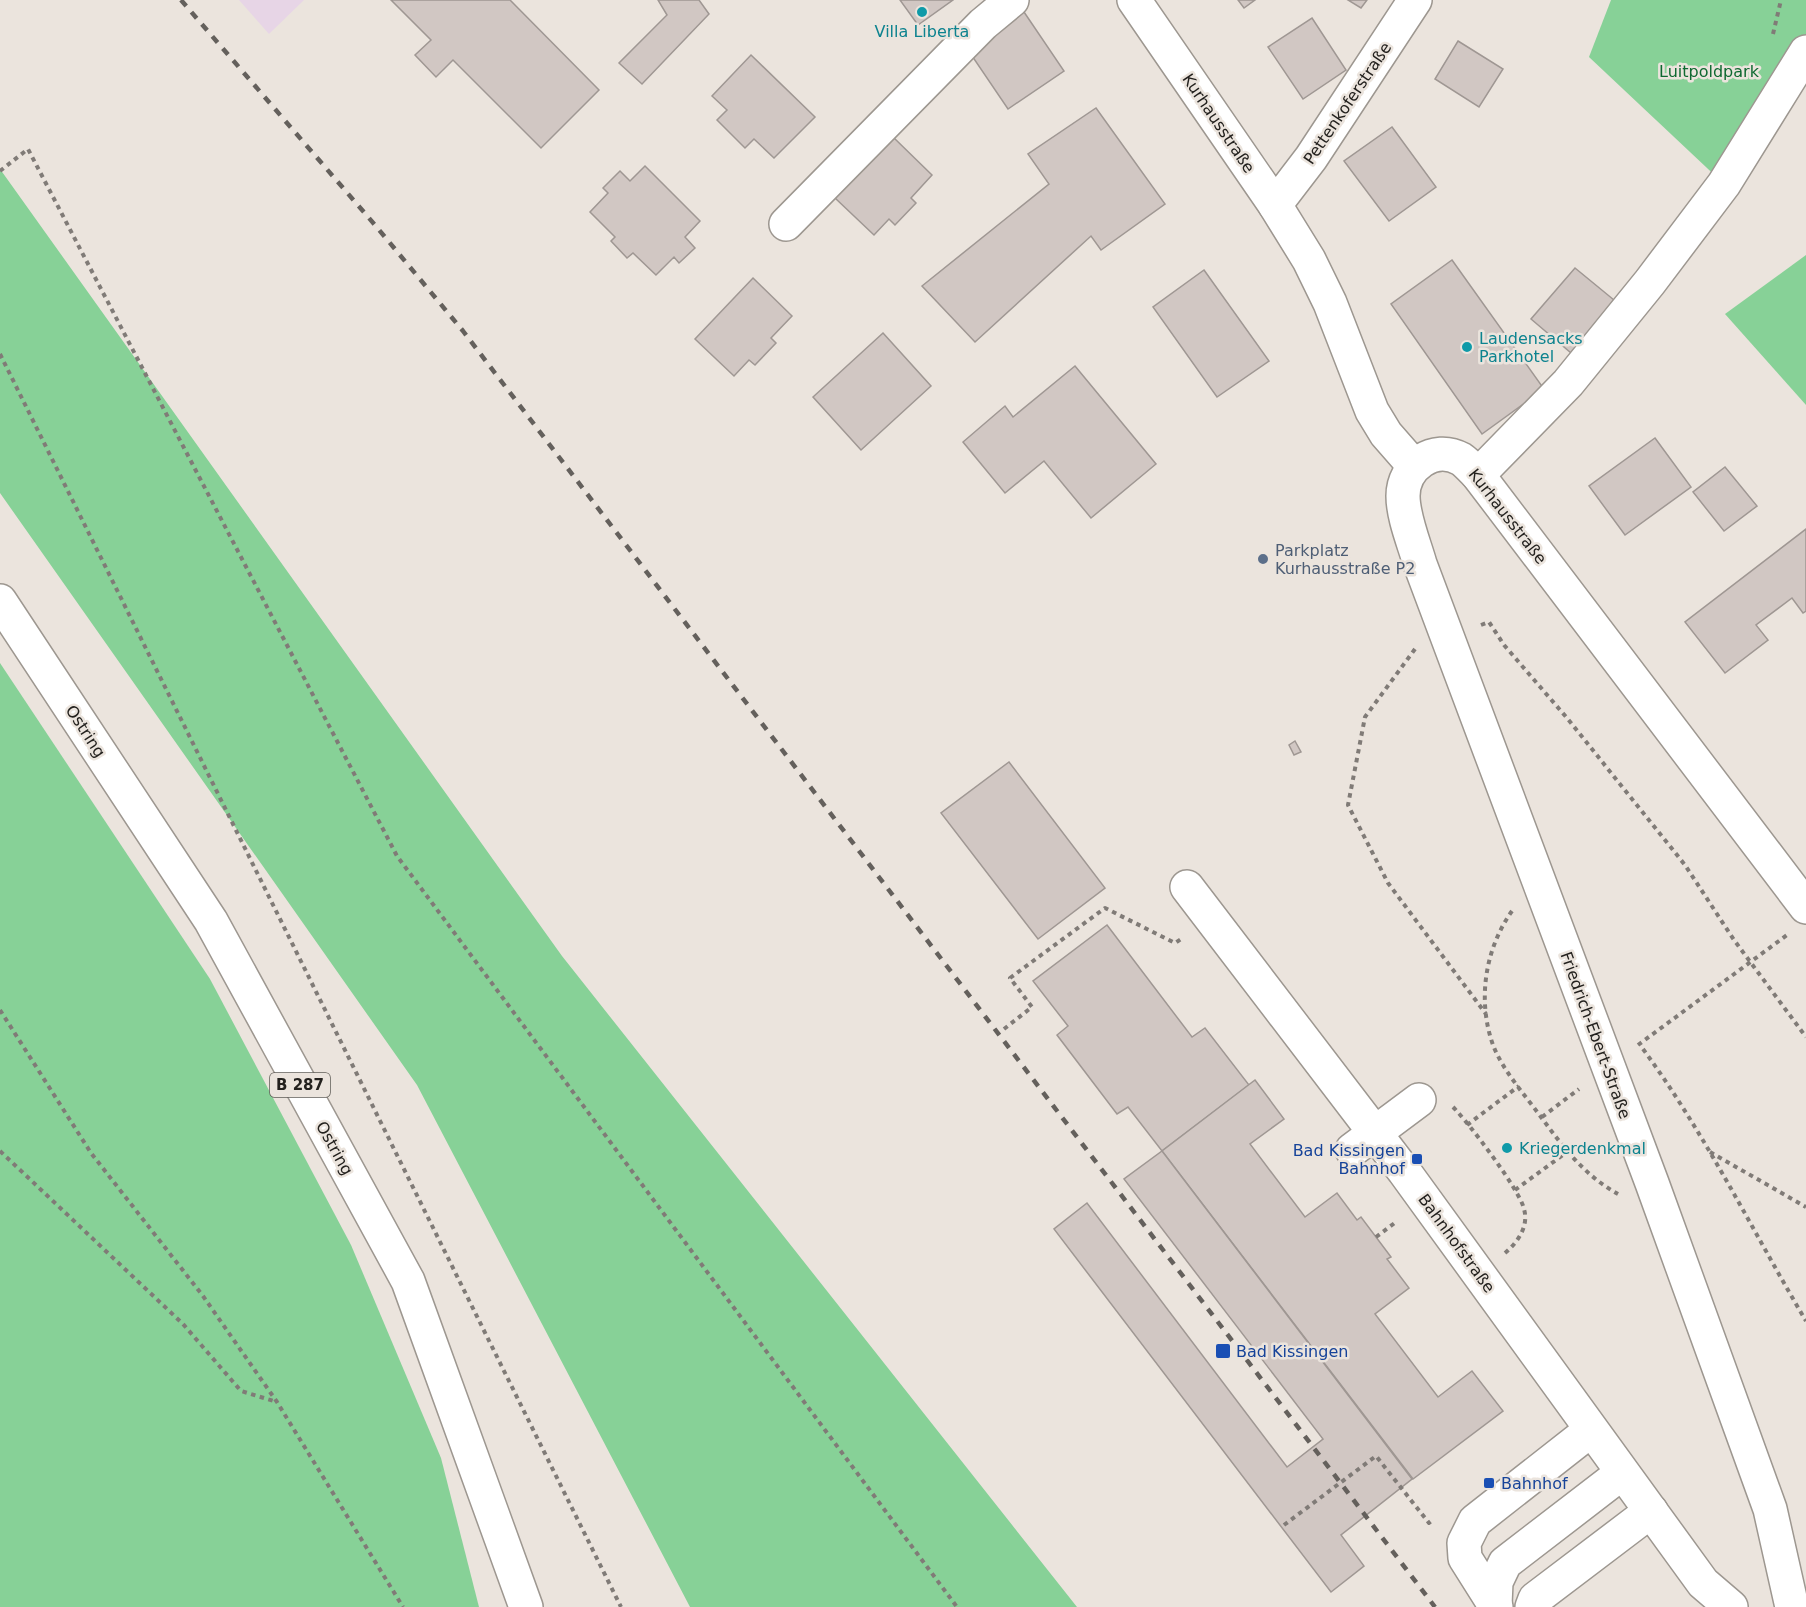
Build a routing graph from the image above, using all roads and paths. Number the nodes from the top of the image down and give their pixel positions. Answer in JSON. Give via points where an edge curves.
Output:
{"nodes":[{"id":1,"x":1012,"y":0,"type":"edge"},
{"id":2,"x":1134,"y":0,"type":"edge"},
{"id":3,"x":1415,"y":0,"type":"edge"},
{"id":4,"x":1806,"y":52,"type":"edge"},
{"id":5,"x":0,"y":171,"type":"edge"},
{"id":6,"x":1275,"y":205,"type":"junction"},
{"id":7,"x":786,"y":224,"type":"dead end"},
{"id":8,"x":0,"y":354,"type":"edge"},
{"id":9,"x":1414,"y":466,"type":"junction"},
{"id":10,"x":1478,"y":475,"type":"junction"},
{"id":11,"x":0,"y":601,"type":"edge"},
{"id":12,"x":1449,"y":636,"type":"junction"},
{"id":13,"x":1187,"y":887,"type":"dead end"},
{"id":14,"x":1544,"y":895,"type":"junction"},
{"id":15,"x":1806,"y":907,"type":"edge"},
{"id":16,"x":1209,"y":916,"type":"junction"},
{"id":17,"x":1785,"y":937,"type":"dead end"},
{"id":18,"x":1750,"y":961,"type":"junction"},
{"id":19,"x":0,"y":1011,"type":"edge"},
{"id":20,"x":1486,"y":1014,"type":"junction"},
{"id":21,"x":1005,"y":1029,"type":"dead end"},
{"id":22,"x":1806,"y":1037,"type":"edge"},
{"id":23,"x":1647,"y":1038,"type":"dead end"},
{"id":24,"x":1639,"y":1044,"type":"dead end"},
{"id":25,"x":1519,"y":1086,"type":"junction"},
{"id":26,"x":1578,"y":1090,"type":"dead end"},
{"id":27,"x":1419,"y":1100,"type":"dead end"},
{"id":28,"x":1542,"y":1117,"type":"junction"},
{"id":29,"x":1363,"y":1142,"type":"junction"},
{"id":30,"x":0,"y":1151,"type":"edge"},
{"id":31,"x":1567,"y":1152,"type":"junction"},
{"id":32,"x":1710,"y":1152,"type":"junction"},
{"id":33,"x":1652,"y":1183,"type":"junction"},
{"id":34,"x":1515,"y":1190,"type":"junction"},
{"id":35,"x":1806,"y":1207,"type":"edge"},
{"id":36,"x":1478,"y":1273,"type":"junction"},
{"id":37,"x":1806,"y":1321,"type":"edge"},
{"id":38,"x":278,"y":1402,"type":"junction"},
{"id":39,"x":1591,"y":1431,"type":"junction"},
{"id":40,"x":1622,"y":1473,"type":"junction"},
{"id":41,"x":1401,"y":1488,"type":"dead end"},
{"id":42,"x":1651,"y":1511,"type":"junction"},
{"id":43,"x":1284,"y":1525,"type":"dead end"},
{"id":44,"x":1496,"y":1606,"type":"edge"},
{"id":45,"x":403,"y":1607,"type":"edge"},
{"id":46,"x":526,"y":1607,"type":"edge"},
{"id":47,"x":621,"y":1607,"type":"edge"},
{"id":48,"x":957,"y":1607,"type":"edge"},
{"id":49,"x":1532,"y":1607,"type":"edge"},
{"id":50,"x":1731,"y":1607,"type":"edge"},
{"id":51,"x":1792,"y":1607,"type":"edge"}],
"edges":[{"from":1,"to":7,"type":"street","via":[[983,24]]},
{"from":2,"to":6,"type":"street","name":"Kurhausstraße"},
{"from":3,"to":6,"type":"street","name":"Pettenkoferstraße","via":[[1311,158]]},
{"from":4,"to":10,"type":"street","via":[[1724,184],[1650,282],[1568,383]]},
{"from":5,"to":48,"type":"path","via":[[28,149],[397,856]]},
{"from":6,"to":9,"type":"street","name":"Kurhausstraße","via":[[1330,303],[1372,411]]},
{"from":8,"to":47,"type":"path"},
{"from":9,"to":10,"type":"street","name":"Kurhausstraße","via":[[1430,455],[1446,454],[1461,460]]},
{"from":9,"to":12,"type":"street","name":"Friedrich-Ebert-Straße","via":[[1405,480],[1403,497],[1420,564]]},
{"from":10,"to":15,"type":"street","name":"Kurhausstraße"},
{"from":11,"to":46,"type":"street","name":"Ostring","number":"B 287","via":[[211,921],[408,1281]]},
{"from":12,"to":14,"type":"street","name":"Friedrich-Ebert-Straße"},
{"from":12,"to":18,"type":"path","via":[[1489,622],[1685,865]]},
{"from":12,"to":20,"type":"path","via":[[1413,650],[1365,717],[1348,805],[1388,883]]},
{"from":13,"to":16,"type":"street","name":"Bahnhofstraße"},
{"from":14,"to":20,"type":"path","via":[[1517,904],[1498,931],[1489,955]]},
{"from":14,"to":33,"type":"street","name":"Friedrich-Ebert-Straße"},
{"from":16,"to":21,"type":"path","via":[[1175,943],[1105,908],[1010,978],[1032,1007]]},
{"from":16,"to":29,"type":"street","name":"Bahnhofstraße"},
{"from":17,"to":18,"type":"path"},
{"from":18,"to":22,"type":"path"},
{"from":18,"to":23,"type":"path"},
{"from":19,"to":38,"type":"path","via":[[91,1153],[203,1296]]},
{"from":20,"to":25,"type":"path","via":[[1493,1045]]},
{"from":24,"to":32,"type":"path"},
{"from":25,"to":28,"type":"path"},
{"from":25,"to":34,"type":"path","via":[[1467,1125]]},
{"from":26,"to":28,"type":"path"},
{"from":27,"to":29,"type":"street"},
{"from":28,"to":31,"type":"path"},
{"from":29,"to":36,"type":"street","name":"Bahnhofstraße"},
{"from":30,"to":38,"type":"path","via":[[183,1324],[241,1391]]},
{"from":31,"to":33,"type":"path","via":[[1598,1183],[1621,1196]]},
{"from":31,"to":34,"type":"path"},
{"from":32,"to":35,"type":"path"},
{"from":32,"to":37,"type":"path"},
{"from":33,"to":51,"type":"street","name":"Friedrich-Ebert-Straße","via":[[1770,1509]]},
{"from":34,"to":36,"type":"path","via":[[1525,1209],[1524,1228],[1516,1243]]},
{"from":36,"to":39,"type":"street","name":"Bahnhofstraße","via":[[1514,1342]]},
{"from":38,"to":45,"type":"path"},
{"from":39,"to":40,"type":"street","name":"Bahnhofstraße"},
{"from":39,"to":44,"type":"street","via":[[1475,1521],[1464,1543],[1465,1558]]},
{"from":40,"to":42,"type":"street","name":"Bahnhofstraße"},
{"from":40,"to":44,"type":"street","via":[[1505,1563],[1497,1582]]},
{"from":41,"to":43,"type":"path","via":[[1376,1456]]},
{"from":42,"to":49,"type":"street","via":[[1535,1599]]},
{"from":42,"to":50,"type":"street","via":[[1703,1583]]}]}
